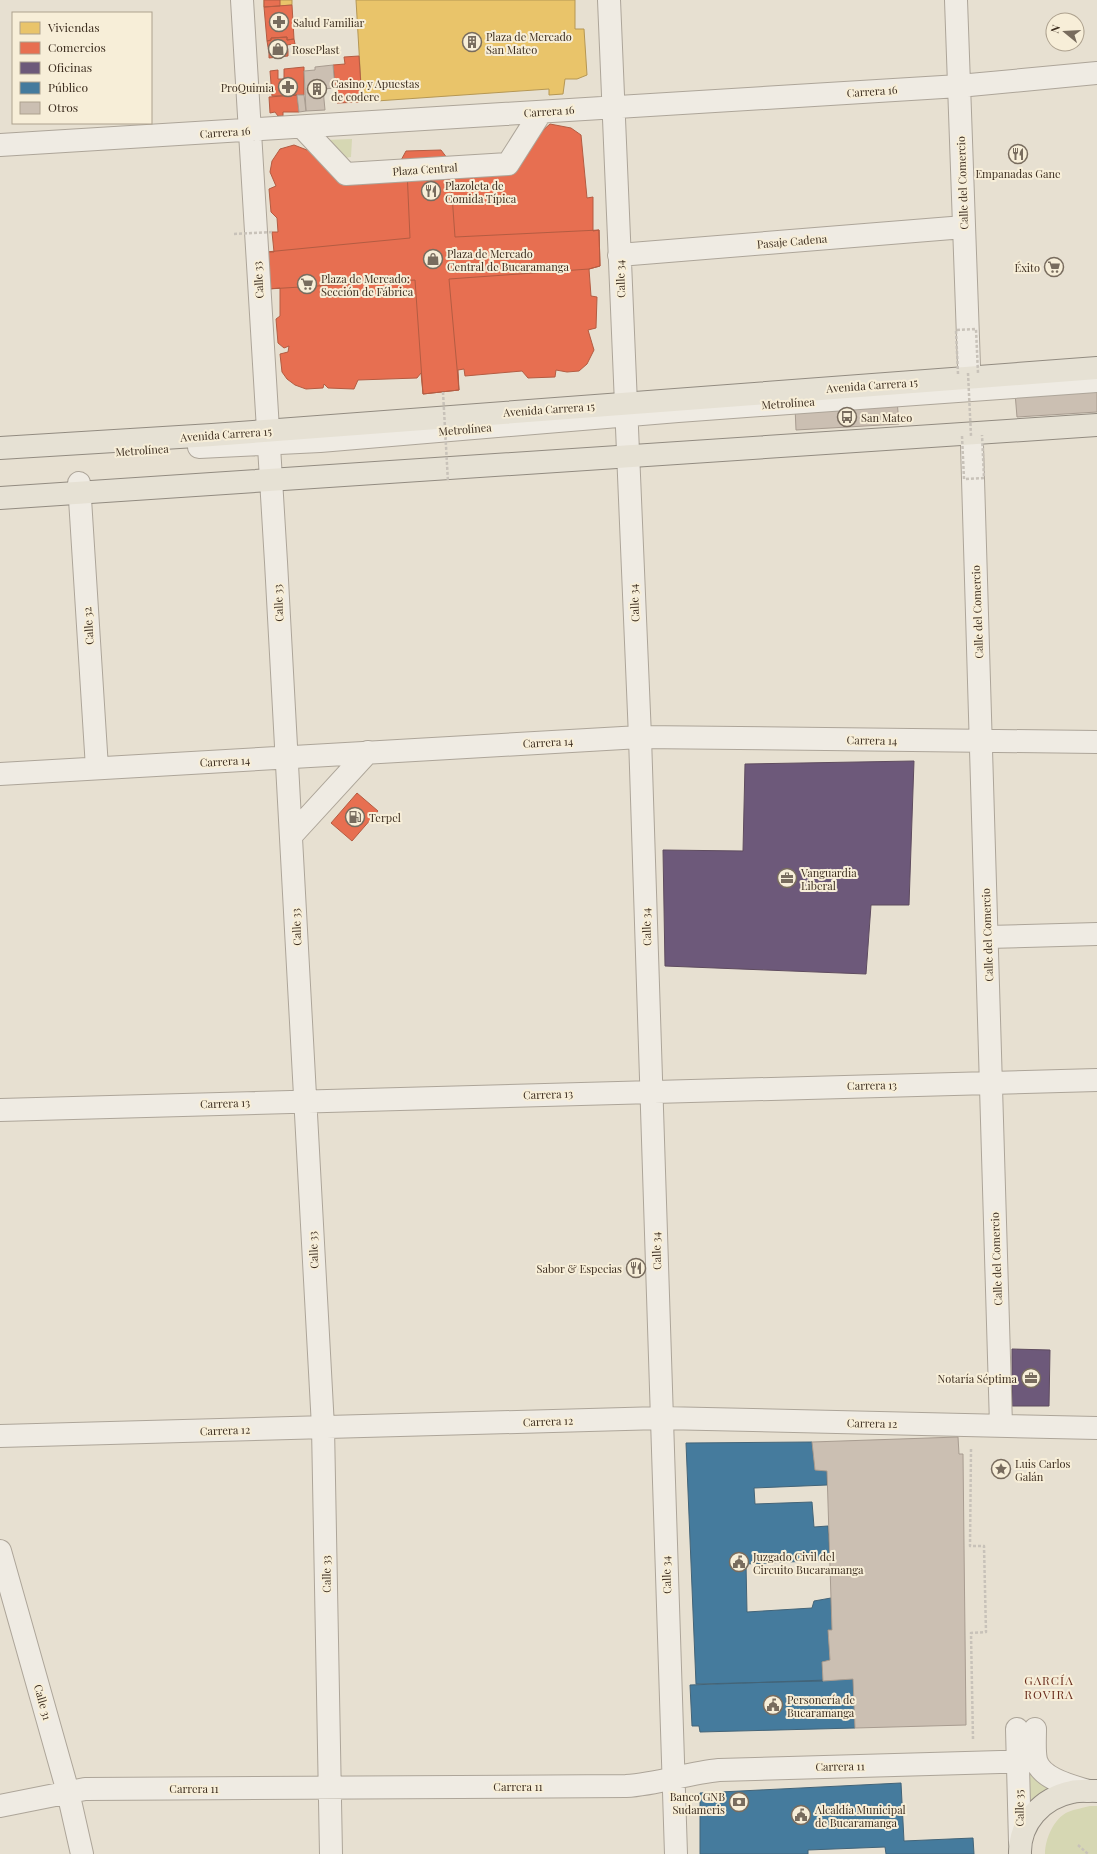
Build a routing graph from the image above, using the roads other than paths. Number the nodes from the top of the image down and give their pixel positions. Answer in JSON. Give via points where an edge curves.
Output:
{"nodes":[{"id":1,"x":242,"y":0,"type":"edge"},
{"id":2,"x":609,"y":0,"type":"edge"},
{"id":3,"x":956,"y":0,"type":"edge"},
{"id":4,"x":1097,"y":73,"type":"edge"},
{"id":5,"x":959,"y":86,"type":"junction"},
{"id":6,"x":613,"y":107,"type":"junction"},
{"id":7,"x":541,"y":112,"type":"junction"},
{"id":8,"x":302,"y":127,"type":"junction"},
{"id":9,"x":250,"y":130,"type":"junction"},
{"id":10,"x":0,"y":145,"type":"edge"},
{"id":11,"x":964,"y":227,"type":"junction"},
{"id":12,"x":619,"y":255,"type":"junction"},
{"id":13,"x":1097,"y":368,"type":"edge"},
{"id":14,"x":969,"y":375,"type":"junction"},
{"id":15,"x":1097,"y":381,"type":"edge"},
{"id":16,"x":625,"y":409,"type":"junction"},
{"id":17,"x":1097,"y":417,"type":"edge"},
{"id":18,"x":1097,"y":425,"type":"edge"},
{"id":19,"x":268,"y":437,"type":"junction"},
{"id":20,"x":972,"y":438,"type":"road end"},
{"id":21,"x":0,"y":448,"type":"edge"},
{"id":22,"x":627,"y":450,"type":"junction"},
{"id":23,"x":0,"y":459,"type":"edge"},
{"id":24,"x":270,"y":475,"type":"junction"},
{"id":25,"x":0,"y":487,"type":"edge"},
{"id":26,"x":79,"y":488,"type":"junction"},
{"id":27,"x":0,"y":498,"type":"edge"},
{"id":28,"x":640,"y":737,"type":"junction"},
{"id":29,"x":981,"y":741,"type":"junction"},
{"id":30,"x":1097,"y":742,"type":"edge"},
{"id":31,"x":368,"y":752,"type":"junction"},
{"id":32,"x":286,"y":757,"type":"junction"},
{"id":33,"x":98,"y":768,"type":"junction"},
{"id":34,"x":0,"y":774,"type":"edge"},
{"id":35,"x":291,"y":836,"type":"junction"},
{"id":36,"x":1097,"y":934,"type":"edge"},
{"id":37,"x":987,"y":937,"type":"junction"},
{"id":38,"x":1097,"y":1080,"type":"edge"},
{"id":39,"x":991,"y":1082,"type":"junction"},
{"id":40,"x":651,"y":1091,"type":"junction"},
{"id":41,"x":305,"y":1101,"type":"junction"},
{"id":42,"x":0,"y":1110,"type":"edge"},
{"id":43,"x":661,"y":1418,"type":"junction"},
{"id":44,"x":1001,"y":1426,"type":"junction"},
{"id":45,"x":323,"y":1427,"type":"junction"},
{"id":46,"x":1097,"y":1428,"type":"edge"},
{"id":47,"x":0,"y":1436,"type":"edge"},
{"id":48,"x":0,"y":1551,"type":"edge"},
{"id":49,"x":1026,"y":1729,"type":"dead end"},
{"id":50,"x":1027,"y":1762,"type":"junction"},
{"id":51,"x":672,"y":1778,"type":"junction"},
{"id":52,"x":330,"y":1787,"type":"junction"},
{"id":53,"x":1092,"y":1791,"type":"edge"},
{"id":54,"x":68,"y":1792,"type":"junction"},
{"id":55,"x":0,"y":1806,"type":"edge"},
{"id":56,"x":1020,"y":1848,"type":"edge"},
{"id":57,"x":82,"y":1854,"type":"edge"},
{"id":58,"x":331,"y":1854,"type":"edge"},
{"id":59,"x":676,"y":1854,"type":"edge"}],
"edges":[{"from":1,"to":9,"type":"street","name":"Calle 33"},
{"from":2,"to":6,"type":"street","name":"Calle 34"},
{"from":3,"to":5,"type":"street","name":"Calle del Comercio"},
{"from":4,"to":5,"type":"street","name":"Carrera 16"},
{"from":5,"to":6,"type":"street","name":"Carrera 16"},
{"from":5,"to":11,"type":"street","name":"Calle del Comercio"},
{"from":6,"to":7,"type":"street","name":"Carrera 16"},
{"from":6,"to":12,"type":"street","name":"Calle 34"},
{"from":7,"to":8,"type":"street","name":"Carrera 16"},
{"from":7,"to":8,"type":"street","name":"Plaza Central","via":[[508,164],[399,171],[346,174]]},
{"from":8,"to":9,"type":"street","name":"Carrera 16"},
{"from":9,"to":10,"type":"street","name":"Carrera 16"},
{"from":9,"to":19,"type":"street","name":"Calle 33","via":[[254,233]]},
{"from":11,"to":12,"type":"street","name":"Pasaje Cadena"},
{"from":11,"to":14,"type":"street","name":"Calle del Comercio"},
{"from":12,"to":16,"type":"street","name":"Calle 34"},
{"from":13,"to":16,"type":"main road","name":"Avenida Carrera 15"},
{"from":14,"to":15,"type":"street","name":"Metrolínea"},
{"from":14,"to":16,"type":"street","name":"Metrolínea"},
{"from":16,"to":19,"type":"main road","name":"Avenida Carrera 15"},
{"from":16,"to":22,"type":"street","name":"Calle 34"},
{"from":17,"to":22,"type":"street"},
{"from":18,"to":22,"type":"main road"},
{"from":19,"to":21,"type":"main road","name":"Avenida Carrera 15"},
{"from":19,"to":23,"type":"street","name":"Metrolínea"},
{"from":19,"to":24,"type":"street","name":"Calle 33"},
{"from":20,"to":29,"type":"street","name":"Calle del Comercio"},
{"from":22,"to":24,"type":"main road"},
{"from":22,"to":28,"type":"street","name":"Calle 34"},
{"from":24,"to":26,"type":"main road"},
{"from":24,"to":32,"type":"street","name":"Calle 33"},
{"from":25,"to":26,"type":"street"},
{"from":26,"to":27,"type":"main road"},
{"from":26,"to":33,"type":"street","name":"Calle 32"},
{"from":28,"to":29,"type":"street","name":"Carrera 14"},
{"from":28,"to":31,"type":"street","name":"Carrera 14"},
{"from":28,"to":40,"type":"street","name":"Calle 34"},
{"from":29,"to":30,"type":"street","name":"Carrera 14"},
{"from":29,"to":37,"type":"street","name":"Calle del Comercio"},
{"from":31,"to":32,"type":"street","name":"Carrera 14"},
{"from":31,"to":35,"type":"street"},
{"from":32,"to":33,"type":"street","name":"Carrera 14"},
{"from":32,"to":35,"type":"street","name":"Calle 33"},
{"from":33,"to":34,"type":"street","name":"Carrera 14"},
{"from":35,"to":41,"type":"street","name":"Calle 33"},
{"from":36,"to":37,"type":"street"},
{"from":37,"to":39,"type":"street","name":"Calle del Comercio"},
{"from":38,"to":39,"type":"street","name":"Carrera 13"},
{"from":39,"to":40,"type":"street","name":"Carrera 13"},
{"from":39,"to":44,"type":"street","name":"Calle del Comercio"},
{"from":40,"to":41,"type":"street","name":"Carrera 13"},
{"from":40,"to":43,"type":"street","name":"Calle 34"},
{"from":41,"to":42,"type":"street","name":"Carrera 13"},
{"from":41,"to":45,"type":"street","name":"Calle 33"},
{"from":43,"to":44,"type":"street","name":"Carrera 12"},
{"from":43,"to":45,"type":"street","name":"Carrera 12"},
{"from":43,"to":51,"type":"street","name":"Calle 34"},
{"from":44,"to":46,"type":"street","name":"Carrera 12"},
{"from":45,"to":47,"type":"street","name":"Carrera 12"},
{"from":45,"to":52,"type":"street","name":"Calle 33"},
{"from":48,"to":54,"type":"street","name":"Calle 31"},
{"from":49,"to":50,"type":"street","name":"Calle 35"},
{"from":50,"to":51,"type":"street","name":"Carrera 11","via":[[719,1770]]},
{"from":50,"to":53,"type":"street","via":[[1060,1783]]},
{"from":50,"to":56,"type":"street","name":"Calle 35"},
{"from":51,"to":52,"type":"street","name":"Carrera 11","via":[[626,1786]]},
{"from":51,"to":59,"type":"street","name":"Calle 34"},
{"from":52,"to":54,"type":"street","name":"Carrera 11","via":[[99,1788]]},
{"from":52,"to":58,"type":"street","name":"Calle 33"},
{"from":53,"to":56,"type":"main road","via":[[1058,1796],[1036,1811],[1026,1824]]},
{"from":54,"to":55,"type":"street","name":"Carrera 11"},
{"from":54,"to":57,"type":"street","name":"Calle 31"}]}
